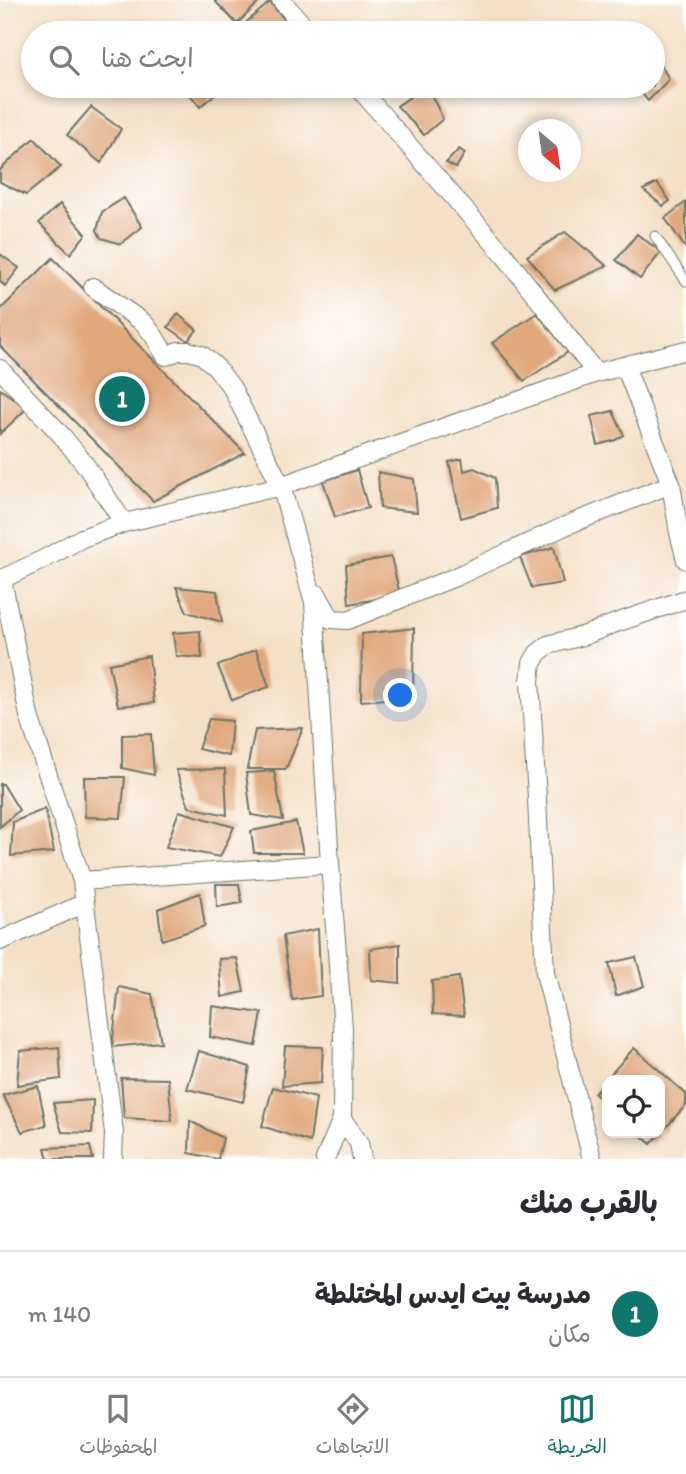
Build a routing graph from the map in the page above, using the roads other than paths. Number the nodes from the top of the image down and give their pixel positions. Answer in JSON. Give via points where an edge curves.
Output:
{"nodes":[{"id":1,"x":281,"y":0,"type":"edge"},
{"id":2,"x":299,"y":21,"type":"edge"},
{"id":3,"x":367,"y":98,"type":"edge"},
{"id":4,"x":655,"y":236,"type":"dead end"},
{"id":5,"x":686,"y":281,"type":"edge"},
{"id":6,"x":93,"y":288,"type":"dead end"},
{"id":7,"x":686,"y":350,"type":"edge"},
{"id":8,"x":625,"y":366,"type":"junction"},
{"id":9,"x":0,"y":369,"type":"edge"},
{"id":10,"x":596,"y":373,"type":"junction"},
{"id":11,"x":671,"y":484,"type":"junction"},
{"id":12,"x":281,"y":486,"type":"junction"},
{"id":13,"x":124,"y":523,"type":"junction"},
{"id":14,"x":686,"y":561,"type":"edge"},
{"id":15,"x":1,"y":579,"type":"edge"},
{"id":16,"x":686,"y":599,"type":"edge"},
{"id":17,"x":314,"y":602,"type":"junction"},
{"id":18,"x":4,"y":619,"type":"edge"},
{"id":19,"x":330,"y":864,"type":"junction"},
{"id":20,"x":82,"y":881,"type":"junction"},
{"id":21,"x":85,"y":903,"type":"junction"},
{"id":22,"x":0,"y":941,"type":"edge"},
{"id":23,"x":342,"y":1119,"type":"junction"},
{"id":24,"x":113,"y":1159,"type":"edge"},
{"id":25,"x":325,"y":1159,"type":"edge"},
{"id":26,"x":362,"y":1159,"type":"edge"},
{"id":27,"x":592,"y":1159,"type":"edge"}],
"edges":[{"from":1,"to":2,"type":"street"},
{"from":3,"to":10,"type":"street","via":[[505,256]]},
{"from":4,"to":5,"type":"lane"},
{"from":6,"to":12,"type":"street","via":[[144,323],[166,356],[188,351],[216,367],[232,388]]},
{"from":7,"to":8,"type":"street"},
{"from":8,"to":10,"type":"street"},
{"from":8,"to":11,"type":"street"},
{"from":9,"to":13,"type":"street","via":[[84,463]]},
{"from":10,"to":12,"type":"street"},
{"from":11,"to":14,"type":"street"},
{"from":11,"to":17,"type":"street","via":[[348,620],[331,619],[316,593]]},
{"from":12,"to":13,"type":"street"},
{"from":12,"to":17,"type":"street"},
{"from":13,"to":15,"type":"street","via":[[82,538]]},
{"from":15,"to":18,"type":"street"},
{"from":16,"to":27,"type":"street","via":[[548,645],[532,663],[545,973]]},
{"from":17,"to":19,"type":"street"},
{"from":18,"to":20,"type":"street","via":[[29,716]]},
{"from":19,"to":20,"type":"street"},
{"from":19,"to":23,"type":"street","via":[[343,1029]]},
{"from":20,"to":21,"type":"street"},
{"from":21,"to":22,"type":"street"},
{"from":21,"to":24,"type":"street","via":[[114,1133]]},
{"from":23,"to":25,"type":"street"},
{"from":23,"to":26,"type":"street","via":[[359,1143]]}]}
